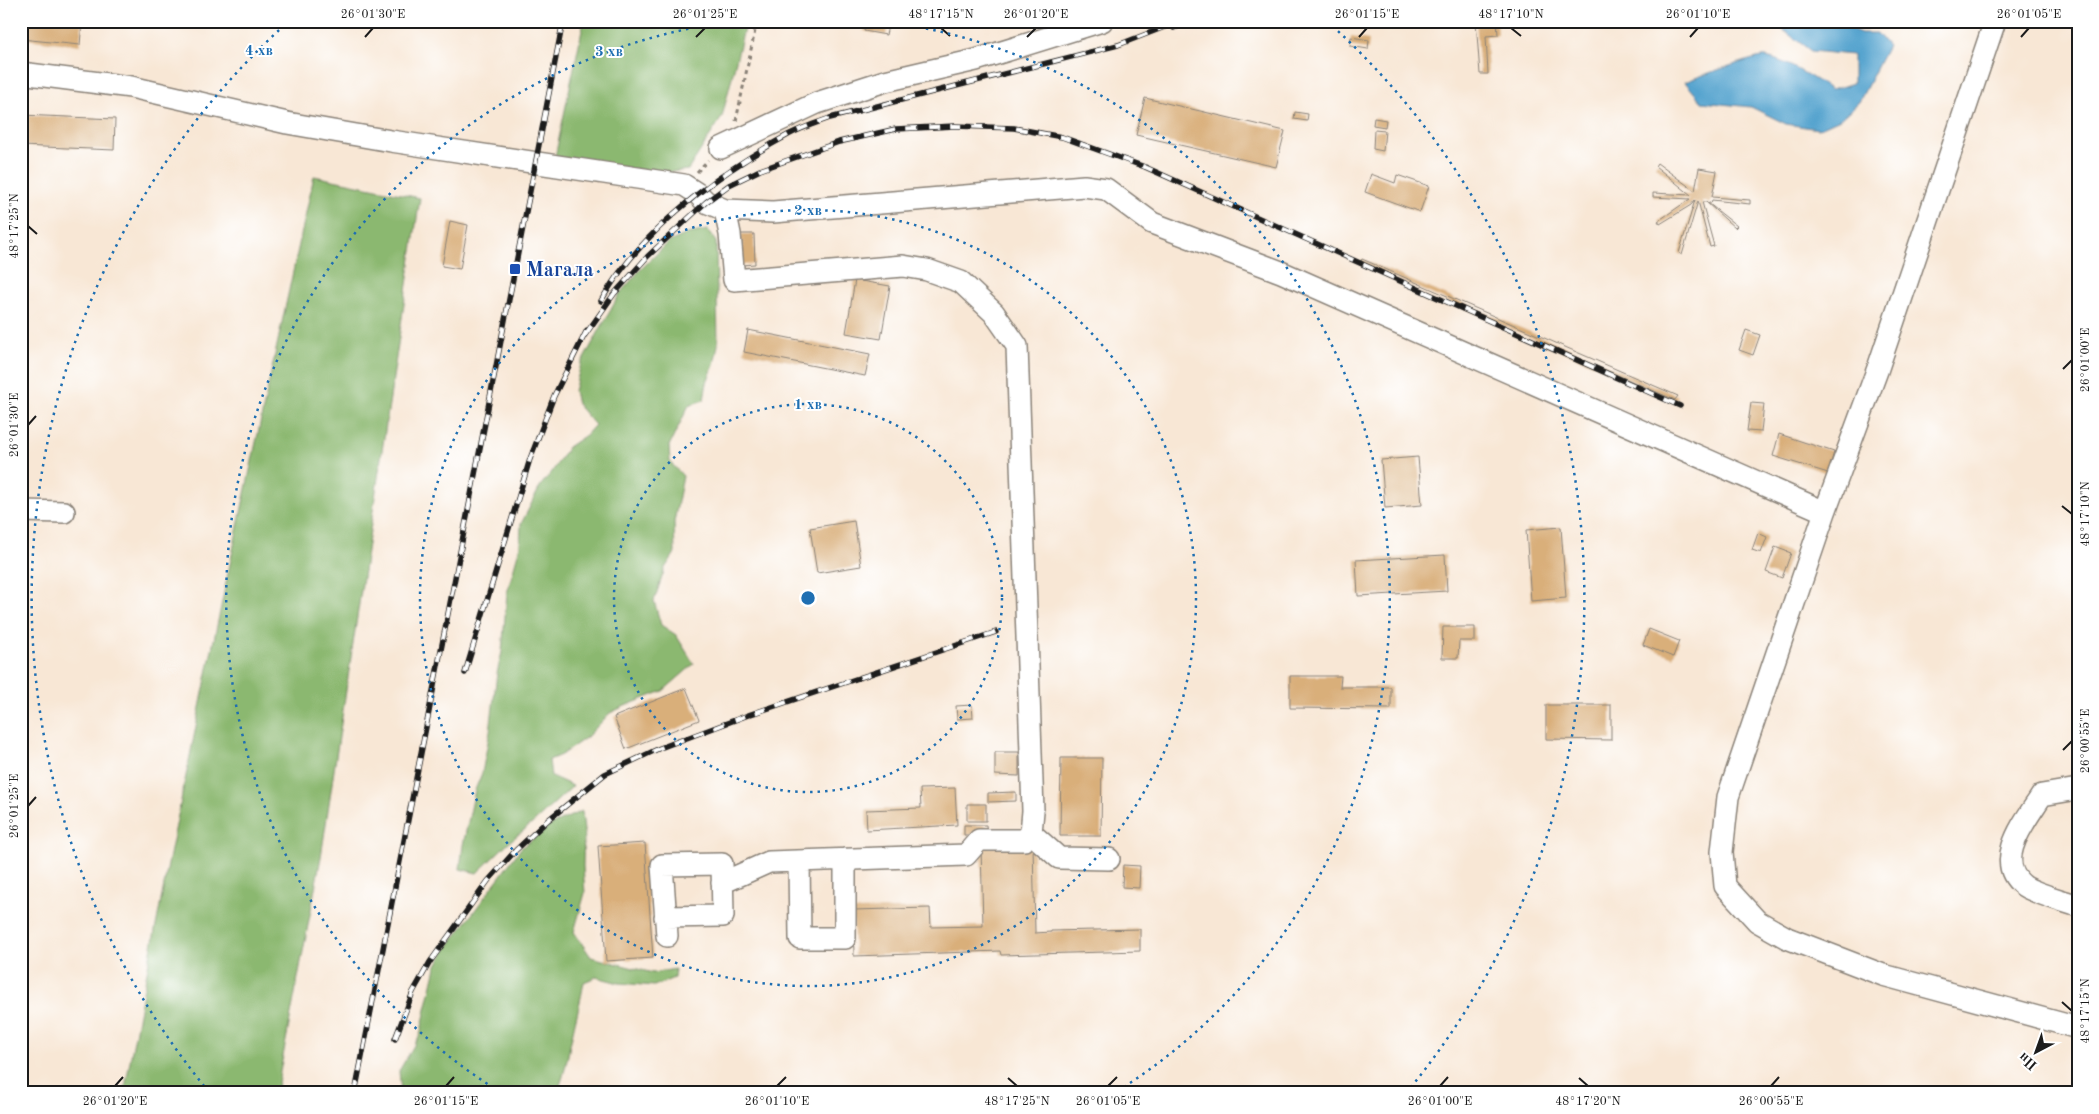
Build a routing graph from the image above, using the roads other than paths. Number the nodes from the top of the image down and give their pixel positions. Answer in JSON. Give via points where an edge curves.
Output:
{"nodes":[{"id":1,"x":1102,"y":21,"type":"edge"},
{"id":2,"x":1996,"y":21,"type":"edge"},
{"id":3,"x":21,"y":73,"type":"edge"},
{"id":4,"x":721,"y":148,"type":"road end"},
{"id":5,"x":725,"y":210,"type":"junction"},
{"id":6,"x":21,"y":510,"type":"edge"},
{"id":7,"x":64,"y":512,"type":"dead end"},
{"id":8,"x":1825,"y":512,"type":"junction"},
{"id":9,"x":2078,"y":789,"type":"edge"},
{"id":10,"x":1031,"y":834,"type":"junction"},
{"id":11,"x":845,"y":859,"type":"junction"},
{"id":12,"x":1109,"y":859,"type":"dead end"},
{"id":13,"x":799,"y":861,"type":"junction"},
{"id":14,"x":722,"y":883,"type":"junction"},
{"id":15,"x":2078,"y":906,"type":"edge"},
{"id":16,"x":2078,"y":1028,"type":"edge"}],
"edges":[{"from":1,"to":4,"type":"lane","via":[[976,60],[885,81],[817,103]]},
{"from":2,"to":8,"type":"lane","via":[[1878,368]]},
{"from":3,"to":5,"type":"lane","via":[[131,87],[287,123],[391,141],[684,185],[706,202]]},
{"from":5,"to":8,"type":"lane","via":[[773,212],[1084,186],[1106,189],[1152,223],[1280,272]]},
{"from":5,"to":10,"type":"lane","via":[[734,280],[903,266],[927,270],[961,282],[994,313],[1017,346],[1033,811]]},
{"from":6,"to":7,"type":"lane"},
{"from":8,"to":16,"type":"lane","via":[[1728,797],[1722,852],[1725,886],[1757,921],[1787,938],[1883,975]]},
{"from":9,"to":15,"type":"lane","via":[[2042,794],[2018,834],[2009,858],[2013,874],[2024,886]]},
{"from":10,"to":11,"type":"lane","via":[[1024,840],[979,840],[966,855]]},
{"from":10,"to":12,"type":"lane","via":[[1059,858]]},
{"from":11,"to":13,"type":"lane"},
{"from":11,"to":13,"type":"lane","via":[[845,938],[800,938]]},
{"from":13,"to":14,"type":"lane","via":[[769,862]]},
{"from":14,"to":14,"type":"lane","via":[[723,916],[666,927],[662,865],[722,864]]}]}
